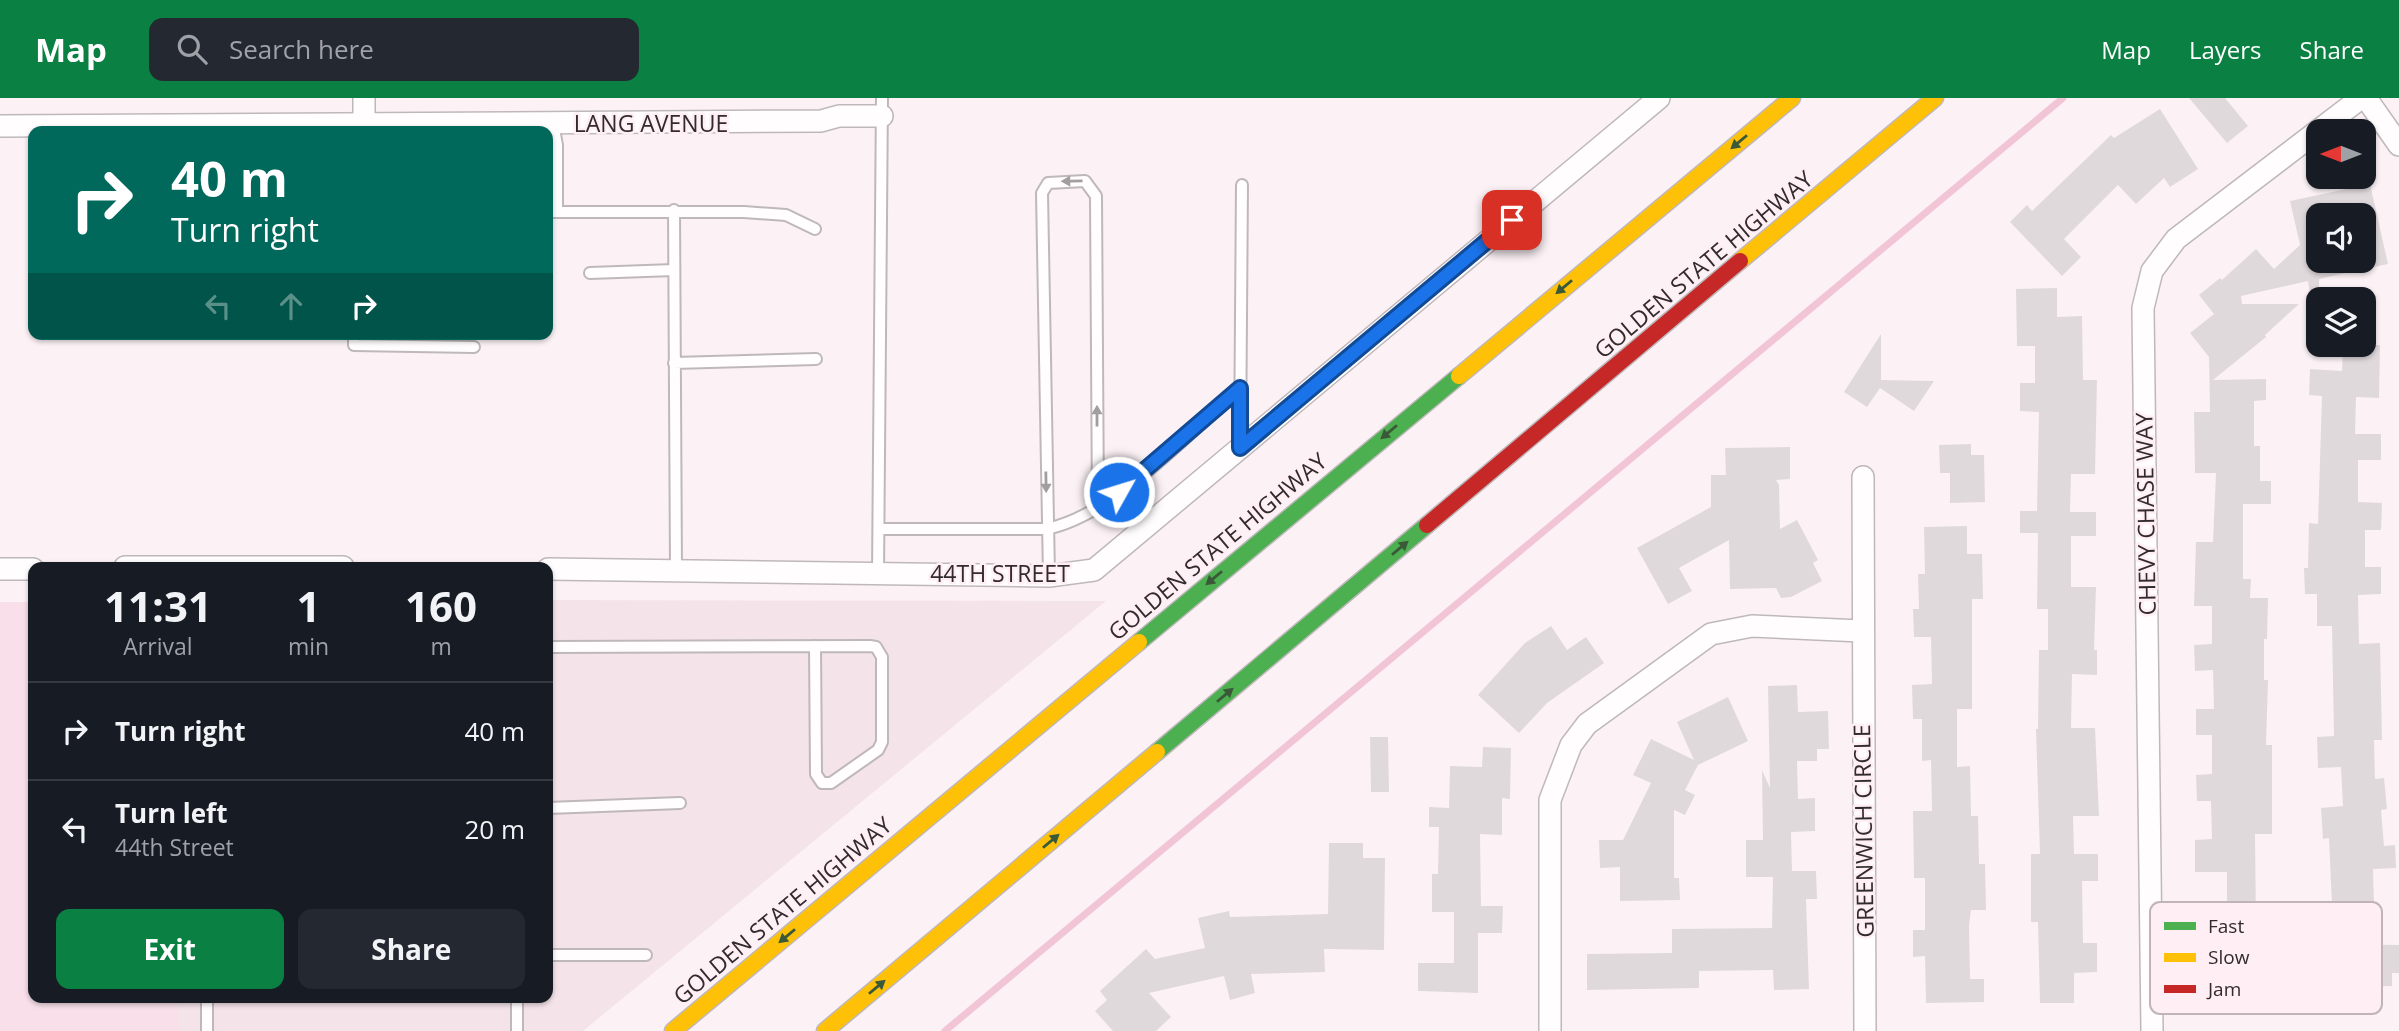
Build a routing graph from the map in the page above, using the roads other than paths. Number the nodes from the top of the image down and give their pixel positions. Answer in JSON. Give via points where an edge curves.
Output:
{"nodes":[{"id":1,"x":364,"y":98,"type":"edge"},
{"id":2,"x":1659,"y":98,"type":"edge"},
{"id":3,"x":1791,"y":98,"type":"edge"},
{"id":4,"x":1935,"y":98,"type":"edge"},
{"id":5,"x":2363,"y":98,"type":"edge"},
{"id":6,"x":840,"y":107,"type":"edge"},
{"id":7,"x":882,"y":107,"type":"edge"},
{"id":8,"x":553,"y":124,"type":"junction"},
{"id":9,"x":0,"y":126,"type":"edge"},
{"id":10,"x":28,"y":126,"type":"edge"},
{"id":11,"x":364,"y":126,"type":"edge"},
{"id":12,"x":458,"y":126,"type":"edge"},
{"id":13,"x":2399,"y":145,"type":"edge"},
{"id":14,"x":1242,"y":186,"type":"dead end"},
{"id":15,"x":674,"y":210,"type":"junction"},
{"id":16,"x":553,"y":212,"type":"edge"},
{"id":17,"x":815,"y":229,"type":"dead end"},
{"id":18,"x":674,"y":270,"type":"junction"},
{"id":19,"x":590,"y":273,"type":"dead end"},
{"id":20,"x":354,"y":340,"type":"edge"},
{"id":21,"x":474,"y":347,"type":"dead end"},
{"id":22,"x":816,"y":359,"type":"dead end"},
{"id":23,"x":674,"y":363,"type":"junction"},
{"id":24,"x":1240,"y":388,"type":"junction"},
{"id":25,"x":1240,"y":448,"type":"junction"},
{"id":26,"x":1863,"y":477,"type":"dead end"},
{"id":27,"x":1098,"y":509,"type":"junction"},
{"id":28,"x":879,"y":529,"type":"junction"},
{"id":29,"x":1046,"y":529,"type":"junction"},
{"id":30,"x":0,"y":569,"type":"edge"},
{"id":31,"x":28,"y":569,"type":"edge"},
{"id":32,"x":553,"y":569,"type":"edge"},
{"id":33,"x":676,"y":570,"type":"junction"},
{"id":34,"x":878,"y":573,"type":"junction"},
{"id":35,"x":1049,"y":576,"type":"junction"},
{"id":36,"x":1861,"y":631,"type":"junction"},
{"id":37,"x":815,"y":646,"type":"junction"},
{"id":38,"x":553,"y":647,"type":"edge"},
{"id":39,"x":680,"y":803,"type":"dead end"},
{"id":40,"x":553,"y":808,"type":"edge"},
{"id":41,"x":2150,"y":902,"type":"edge"},
{"id":42,"x":553,"y":955,"type":"edge"},
{"id":43,"x":646,"y":955,"type":"dead end"},
{"id":44,"x":207,"y":1003,"type":"edge"},
{"id":45,"x":517,"y":1003,"type":"edge"},
{"id":46,"x":207,"y":1031,"type":"edge"},
{"id":47,"x":517,"y":1031,"type":"edge"},
{"id":48,"x":673,"y":1031,"type":"edge"},
{"id":49,"x":825,"y":1031,"type":"edge"},
{"id":50,"x":1550,"y":1031,"type":"edge"},
{"id":51,"x":1865,"y":1031,"type":"edge"}],
"edges":[{"from":1,"to":11,"type":"street"},
{"from":2,"to":25,"type":"street","name":"44TH STREET"},
{"from":3,"to":48,"type":"highway","name":"GOLDEN STATE HIGHWAY","one_way":true},
{"from":49,"to":4,"type":"highway","name":"GOLDEN STATE HIGHWAY","one_way":true},
{"from":5,"to":13,"type":"street"},
{"from":5,"to":41,"type":"street","name":"CHEVY CHASE WAY","via":[[2176,239],[2152,271],[2143,308]]},
{"from":6,"to":7,"type":"street","name":"LANG AVENUE"},
{"from":6,"to":8,"type":"street","name":"LANG AVENUE","via":[[821,121]]},
{"from":7,"to":28,"type":"lane"},
{"from":8,"to":12,"type":"street","name":"LANG AVENUE"},
{"from":8,"to":16,"type":"lane","via":[[557,145]]},
{"from":9,"to":10,"type":"street","name":"LANG AVENUE"},
{"from":14,"to":24,"type":"lane"},
{"from":15,"to":16,"type":"lane"},
{"from":15,"to":17,"type":"lane","via":[[786,215]]},
{"from":15,"to":18,"type":"lane"},
{"from":18,"to":19,"type":"lane"},
{"from":18,"to":23,"type":"lane"},
{"from":20,"to":21,"type":"lane","via":[[354,345]]},
{"from":22,"to":23,"type":"lane"},
{"from":23,"to":33,"type":"lane"},
{"from":24,"to":25,"type":"lane"},
{"from":24,"to":27,"type":"lane"},
{"from":25,"to":35,"type":"street","name":"44TH STREET","via":[[1094,570]]},
{"from":26,"to":36,"type":"street","name":"GREENWICH CIRCLE"},
{"from":27,"to":29,"type":"lane","via":[[1069,525]]},
{"from":27,"to":29,"type":"lane","one_way":true,"via":[[1096,196],[1085,181],[1053,182],[1042,193]]},
{"from":28,"to":29,"type":"lane"},
{"from":28,"to":34,"type":"lane"},
{"from":29,"to":35,"type":"lane"},
{"from":30,"to":31,"type":"street"},
{"from":32,"to":33,"type":"street","name":"44TH STREET"},
{"from":33,"to":34,"type":"street","name":"44TH STREET"},
{"from":34,"to":35,"type":"street","name":"44TH STREET"},
{"from":36,"to":50,"type":"street","via":[[1752,626],[1711,634],[1587,724],[1571,745],[1550,800]]},
{"from":36,"to":51,"type":"street","name":"GREENWICH CIRCLE"},
{"from":37,"to":37,"type":"lane","via":[[870,646],[882,657],[880,746],[831,783],[822,783],[816,774]]},
{"from":37,"to":38,"type":"lane"},
{"from":39,"to":40,"type":"lane"},
{"from":42,"to":43,"type":"lane"},
{"from":44,"to":46,"type":"lane"},
{"from":45,"to":47,"type":"lane"}]}
